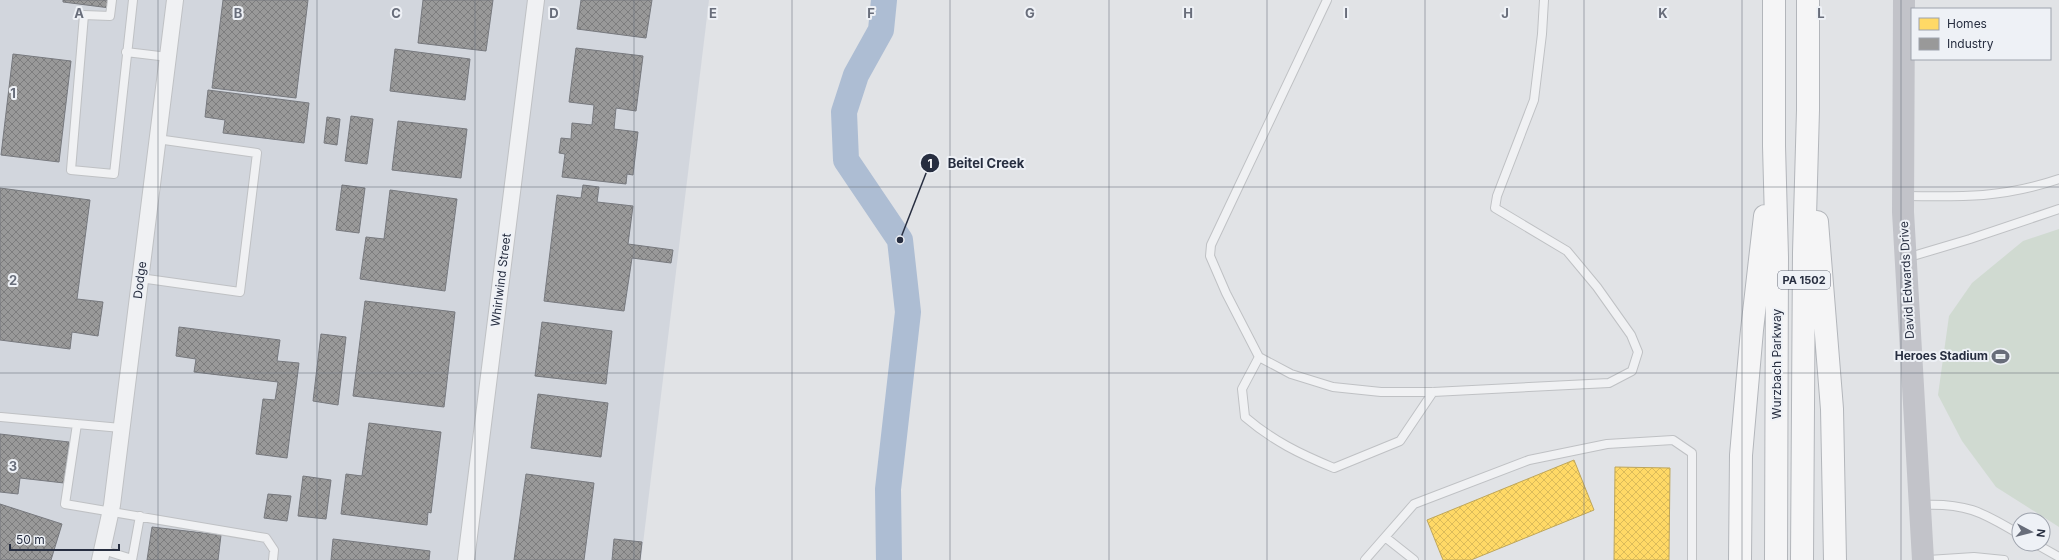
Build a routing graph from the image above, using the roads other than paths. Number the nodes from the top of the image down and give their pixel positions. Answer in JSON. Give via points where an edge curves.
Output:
{"nodes":[{"id":1,"x":112,"y":0,"type":"edge"},
{"id":2,"x":133,"y":0,"type":"edge"},
{"id":3,"x":175,"y":0,"type":"edge"},
{"id":4,"x":536,"y":0,"type":"edge"},
{"id":5,"x":1327,"y":0,"type":"edge"},
{"id":6,"x":1544,"y":0,"type":"edge"},
{"id":7,"x":1774,"y":0,"type":"edge"},
{"id":8,"x":1808,"y":0,"type":"edge"},
{"id":9,"x":1904,"y":0,"type":"edge"},
{"id":10,"x":126,"y":52,"type":"junction"},
{"id":11,"x":168,"y":57,"type":"junction"},
{"id":12,"x":1808,"y":110,"type":"junction"},
{"id":13,"x":157,"y":139,"type":"junction"},
{"id":14,"x":1774,"y":146,"type":"junction"},
{"id":15,"x":2059,"y":179,"type":"edge"},
{"id":16,"x":1903,"y":196,"type":"junction"},
{"id":17,"x":2059,"y":209,"type":"edge"},
{"id":18,"x":1905,"y":258,"type":"junction"},
{"id":19,"x":140,"y":278,"type":"junction"},
{"id":20,"x":1259,"y":357,"type":"junction"},
{"id":21,"x":1433,"y":392,"type":"junction"},
{"id":22,"x":1,"y":417,"type":"dead end"},
{"id":23,"x":77,"y":424,"type":"junction"},
{"id":24,"x":122,"y":428,"type":"junction"},
{"id":25,"x":1920,"y":505,"type":"junction"},
{"id":26,"x":111,"y":512,"type":"junction"},
{"id":27,"x":140,"y":516,"type":"junction"},
{"id":28,"x":2011,"y":529,"type":"edge"},
{"id":29,"x":1385,"y":537,"type":"junction"},
{"id":30,"x":2050,"y":552,"type":"edge"},
{"id":31,"x":101,"y":555,"type":"edge"},
{"id":32,"x":2059,"y":557,"type":"edge"},
{"id":33,"x":132,"y":559,"type":"edge"},
{"id":34,"x":273,"y":560,"type":"edge"},
{"id":35,"x":466,"y":560,"type":"edge"},
{"id":36,"x":1365,"y":560,"type":"edge"},
{"id":37,"x":1414,"y":560,"type":"edge"},
{"id":38,"x":1692,"y":560,"type":"edge"},
{"id":39,"x":1740,"y":560,"type":"edge"},
{"id":40,"x":1776,"y":560,"type":"edge"},
{"id":41,"x":1802,"y":560,"type":"edge"},
{"id":42,"x":1835,"y":560,"type":"edge"},
{"id":43,"x":1924,"y":560,"type":"edge"},
{"id":44,"x":1928,"y":560,"type":"edge"},
{"id":45,"x":2004,"y":560,"type":"edge"}],
"edges":[{"from":1,"to":10,"type":"lane","via":[[110,16],[84,15],[71,170],[114,174]]},
{"from":2,"to":10,"type":"lane"},
{"from":3,"to":11,"type":"street","name":"Dodge"},
{"from":4,"to":35,"type":"street","name":"Whirlwind Street"},
{"from":5,"to":20,"type":"lane","via":[[1211,245],[1210,256]]},
{"from":6,"to":21,"type":"lane","via":[[1542,41],[1534,100],[1497,196],[1495,208],[1566,251],[1597,287],[1631,335],[1638,352],[1632,371],[1609,383]]},
{"from":7,"to":14,"type":"highway","name":"Wurzbach Parkway","number":"PA 1502"},
{"from":8,"to":12,"type":"highway","number":"PA 1502"},
{"from":9,"to":16,"type":"street","name":"David Edwards Drive"},
{"from":10,"to":11,"type":"lane"},
{"from":11,"to":13,"type":"street","name":"Dodge"},
{"from":12,"to":41,"type":"highway","number":"PA 1502","via":[[1804,253]]},
{"from":12,"to":42,"type":"highway","via":[[1832,409]]},
{"from":13,"to":19,"type":"street","name":"Dodge"},
{"from":13,"to":19,"type":"lane","via":[[258,153],[240,292]]},
{"from":14,"to":39,"type":"highway","via":[[1752,330],[1743,440]]},
{"from":14,"to":40,"type":"highway","name":"Wurzbach Parkway","number":"PA 1502","via":[[1777,257]]},
{"from":15,"to":16,"type":"lane","via":[[2000,195]]},
{"from":16,"to":18,"type":"street","name":"David Edwards Drive"},
{"from":17,"to":18,"type":"lane"},
{"from":18,"to":25,"type":"street","name":"David Edwards Drive"},
{"from":19,"to":24,"type":"street","name":"Dodge"},
{"from":20,"to":21,"type":"lane","via":[[1291,374],[1332,387],[1381,392]]},
{"from":20,"to":21,"type":"lane","via":[[1242,390],[1245,417],[1262,432],[1294,452],[1334,468],[1400,441]]},
{"from":22,"to":23,"type":"lane"},
{"from":23,"to":24,"type":"lane"},
{"from":23,"to":26,"type":"lane","via":[[65,504]]},
{"from":24,"to":26,"type":"street","name":"Dodge"},
{"from":25,"to":28,"type":"lane","via":[[1958,505],[1993,518]]},
{"from":25,"to":43,"type":"street","name":"David Edwards Drive"},
{"from":26,"to":27,"type":"lane"},
{"from":26,"to":31,"type":"street","name":"Dodge"},
{"from":27,"to":33,"type":"lane"},
{"from":27,"to":34,"type":"lane","via":[[266,538],[274,550]]},
{"from":29,"to":36,"type":"lane"},
{"from":29,"to":37,"type":"lane"},
{"from":29,"to":38,"type":"lane","via":[[1414,504],[1529,460],[1607,444],[1672,440],[1692,453]]},
{"from":30,"to":32,"type":"lane"},
{"from":31,"to":33,"type":"lane"},
{"from":44,"to":45,"type":"lane","via":[[1974,557]]}]}
